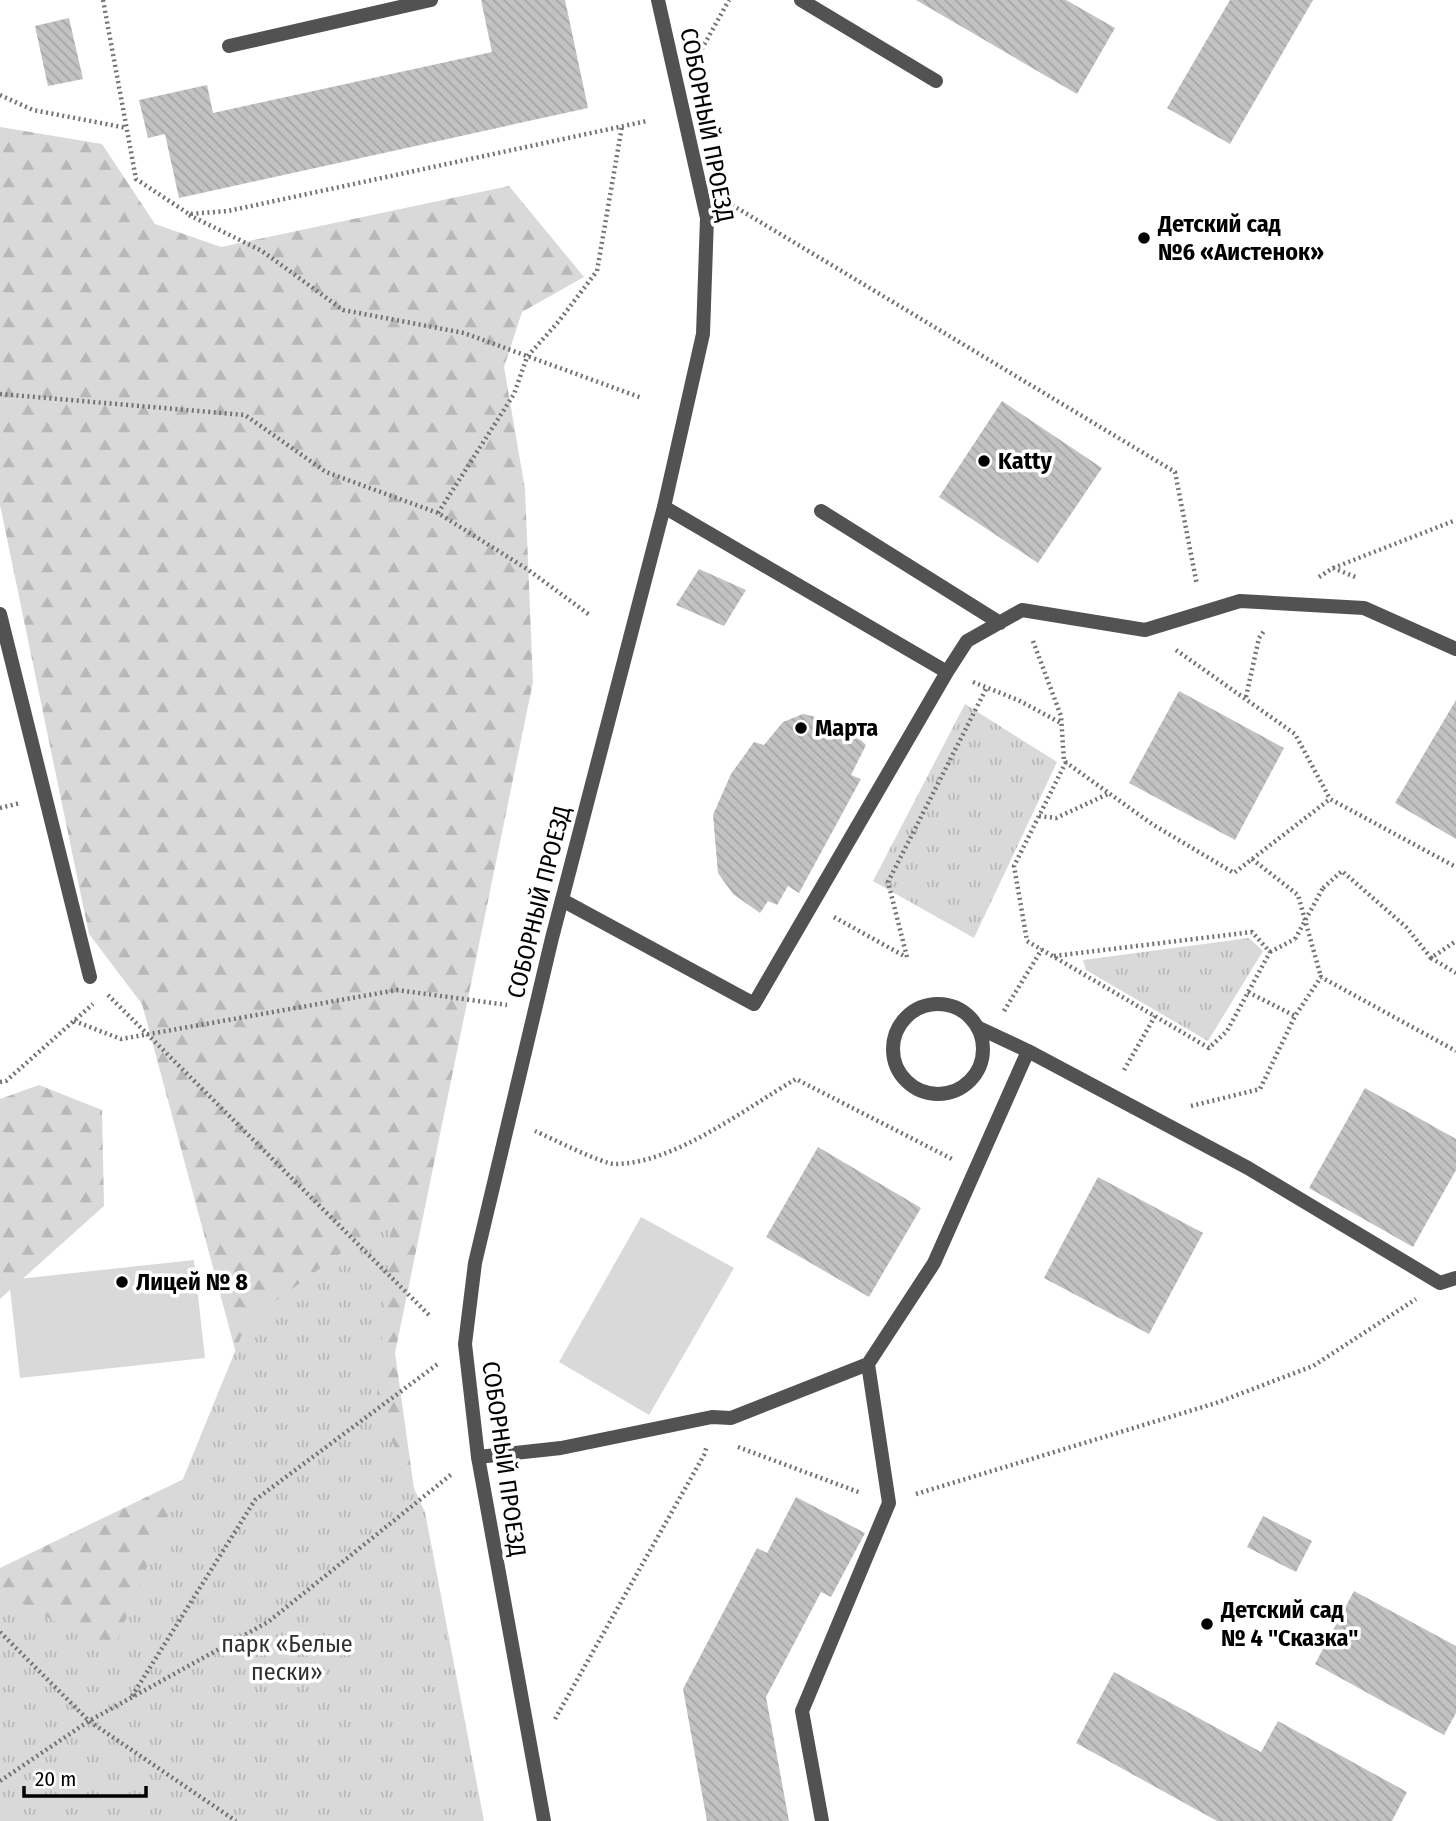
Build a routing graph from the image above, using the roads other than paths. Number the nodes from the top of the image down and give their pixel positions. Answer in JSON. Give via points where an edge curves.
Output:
{"nodes":[{"id":1,"x":431,"y":0,"type":"edge"},
{"id":2,"x":658,"y":0,"type":"edge"},
{"id":3,"x":800,"y":0,"type":"edge"},
{"id":4,"x":229,"y":46,"type":"dead end"},
{"id":5,"x":936,"y":81,"type":"dead end"},
{"id":6,"x":664,"y":507,"type":"junction"},
{"id":7,"x":821,"y":510,"type":"dead end"},
{"id":8,"x":0,"y":614,"type":"edge"},
{"id":9,"x":1000,"y":623,"type":"junction"},
{"id":10,"x":1456,"y":649,"type":"edge"},
{"id":11,"x":945,"y":671,"type":"junction"},
{"id":12,"x":562,"y":900,"type":"junction"},
{"id":13,"x":90,"y":977,"type":"dead end"},
{"id":14,"x":977,"y":1027,"type":"junction"},
{"id":15,"x":1028,"y":1051,"type":"junction"},
{"id":16,"x":1456,"y":1278,"type":"edge"},
{"id":17,"x":868,"y":1364,"type":"junction"},
{"id":18,"x":478,"y":1457,"type":"junction"},
{"id":19,"x":544,"y":1821,"type":"edge"},
{"id":20,"x":822,"y":1821,"type":"edge"}],
"edges":[{"from":1,"to":4,"type":"street"},
{"from":2,"to":6,"type":"street","name":"СОБОРНЫЙ ПРОЕЗД","via":[[706,218],[703,334]]},
{"from":3,"to":5,"type":"street"},
{"from":6,"to":11,"type":"street"},
{"from":6,"to":12,"type":"street","name":"СОБОРНЫЙ ПРОЕЗД"},
{"from":7,"to":9,"type":"street"},
{"from":8,"to":13,"type":"street"},
{"from":9,"to":10,"type":"street","via":[[1022,610],[1145,630],[1240,601],[1364,608]]},
{"from":9,"to":11,"type":"street","via":[[967,641]]},
{"from":11,"to":12,"type":"street","via":[[754,1004]]},
{"from":12,"to":18,"type":"street","name":"СОБОРНЫЙ ПРОЕЗД","via":[[475,1263],[465,1344]]},
{"from":14,"to":14,"type":"street","via":[[968,1015],[941,1003],[912,1012],[894,1036],[896,1065],[904,1078],[929,1093],[957,1090],[974,1076],[983,1056]]},
{"from":14,"to":15,"type":"street"},
{"from":15,"to":16,"type":"street","via":[[1248,1168],[1440,1283]]},
{"from":15,"to":17,"type":"street","via":[[934,1264]]},
{"from":17,"to":18,"type":"street","via":[[731,1418],[712,1417],[561,1448]]},
{"from":17,"to":20,"type":"street","via":[[889,1503],[802,1711]]},
{"from":18,"to":19,"type":"street","name":"СОБОРНЫЙ ПРОЕЗД"}]}
